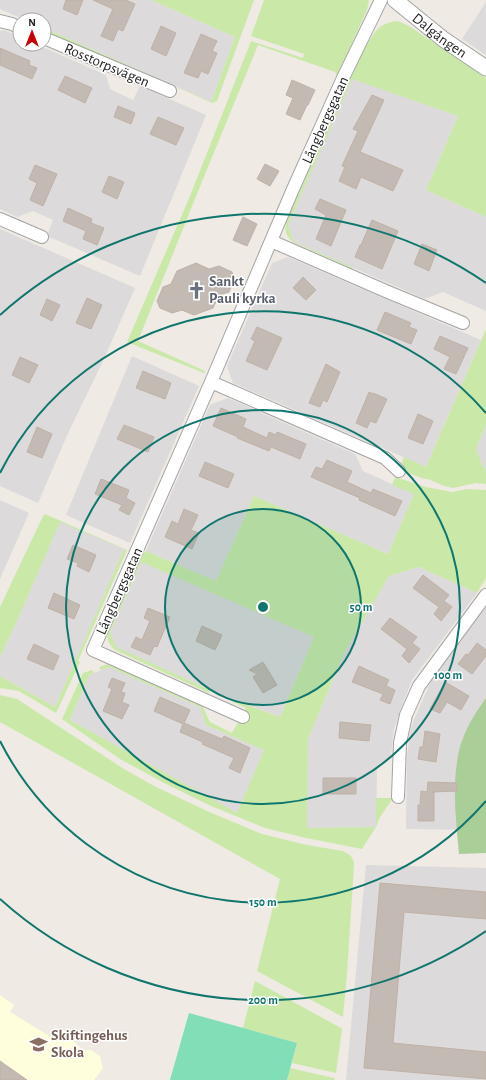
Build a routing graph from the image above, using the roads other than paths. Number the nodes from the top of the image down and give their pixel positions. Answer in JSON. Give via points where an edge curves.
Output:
{"nodes":[{"id":1,"x":381,"y":0,"type":"edge"},
{"id":2,"x":395,"y":0,"type":"edge"},
{"id":3,"x":0,"y":21,"type":"edge"},
{"id":4,"x":12,"y":24,"type":"edge"},
{"id":5,"x":52,"y":41,"type":"edge"},
{"id":6,"x":486,"y":68,"type":"edge"},
{"id":7,"x":170,"y":91,"type":"dead end"},
{"id":8,"x":0,"y":219,"type":"edge"},
{"id":9,"x":42,"y":237,"type":"dead end"},
{"id":10,"x":271,"y":241,"type":"junction"},
{"id":11,"x":463,"y":323,"type":"dead end"},
{"id":12,"x":211,"y":382,"type":"junction"},
{"id":13,"x":399,"y":470,"type":"dead end"},
{"id":14,"x":486,"y":595,"type":"edge"},
{"id":15,"x":243,"y":717,"type":"dead end"},
{"id":16,"x":398,"y":797,"type":"dead end"}],
"edges":[{"from":1,"to":10,"type":"street","name":"Långbergsgatan","via":[[343,78]]},
{"from":2,"to":6,"type":"street","name":"Dalgången","via":[[443,39]]},
{"from":3,"to":4,"type":"street"},
{"from":5,"to":7,"type":"street","name":"Rosstorpsvägen"},
{"from":8,"to":9,"type":"street"},
{"from":10,"to":11,"type":"street"},
{"from":10,"to":12,"type":"street","name":"Långbergsgatan"},
{"from":12,"to":13,"type":"street","via":[[385,458]]},
{"from":12,"to":15,"type":"street","name":"Långbergsgatan","via":[[93,650]]},
{"from":14,"to":16,"type":"street","via":[[419,686],[406,715],[400,743]]}]}
